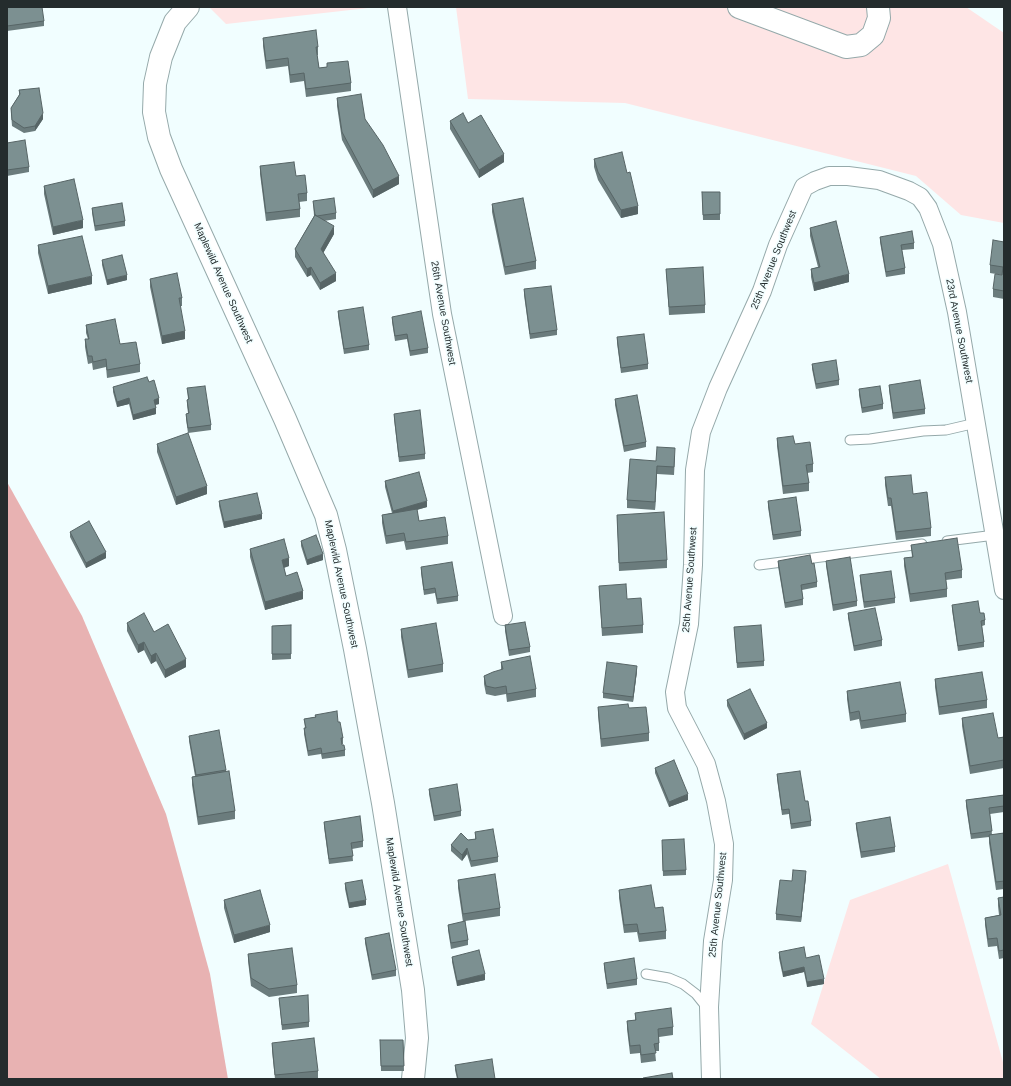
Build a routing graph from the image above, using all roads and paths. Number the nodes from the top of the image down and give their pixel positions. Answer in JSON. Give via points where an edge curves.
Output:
{"nodes":[{"id":1,"x":188,"y":7,"type":"edge"},
{"id":2,"x":397,"y":7,"type":"edge"},
{"id":3,"x":739,"y":7,"type":"edge"},
{"id":4,"x":878,"y":7,"type":"edge"},
{"id":5,"x":804,"y":187,"type":"joint"},
{"id":6,"x":976,"y":423,"type":"junction"},
{"id":7,"x":850,"y":440,"type":"dead end"},
{"id":8,"x":995,"y":535,"type":"junction"},
{"id":9,"x":759,"y":565,"type":"dead end"},
{"id":10,"x":1004,"y":590,"type":"edge"},
{"id":11,"x":503,"y":616,"type":"dead end"},
{"id":12,"x":646,"y":974,"type":"dead end"},
{"id":13,"x":709,"y":1010,"type":"junction"},
{"id":14,"x":413,"y":1079,"type":"edge"},
{"id":15,"x":711,"y":1079,"type":"edge"}],
"edges":[{"from":1,"to":14,"type":"street","name":"Maplewild Avenue Southwest","via":[[175,22],[161,57],[155,84],[154,112],[159,137],[326,515],[355,649],[413,990],[417,1038]]},
{"from":2,"to":11,"type":"street","name":"26th Avenue Southwest","via":[[442,314]]},
{"from":3,"to":4,"type":"street","via":[[846,47],[861,46],[873,35],[879,18]]},
{"from":5,"to":6,"type":"street","name":"23rd Avenue Southwest","via":[[829,176],[848,176],[879,180],[920,197],[928,208],[942,244],[957,312]]},
{"from":5,"to":13,"type":"street","name":"25th Avenue Southwest","via":[[701,432],[695,470],[690,624],[675,692],[677,708],[706,764],[724,844],[723,880],[713,941]]},
{"from":6,"to":7,"type":"lane","via":[[946,430]]},
{"from":6,"to":8,"type":"street","name":"23rd Avenue Southwest"},
{"from":8,"to":9,"type":"lane"},
{"from":8,"to":10,"type":"street","name":"23rd Avenue Southwest"},
{"from":12,"to":13,"type":"lane","via":[[669,978],[683,984],[696,994]]},
{"from":13,"to":15,"type":"street","name":"25th Avenue Southwest"}]}
